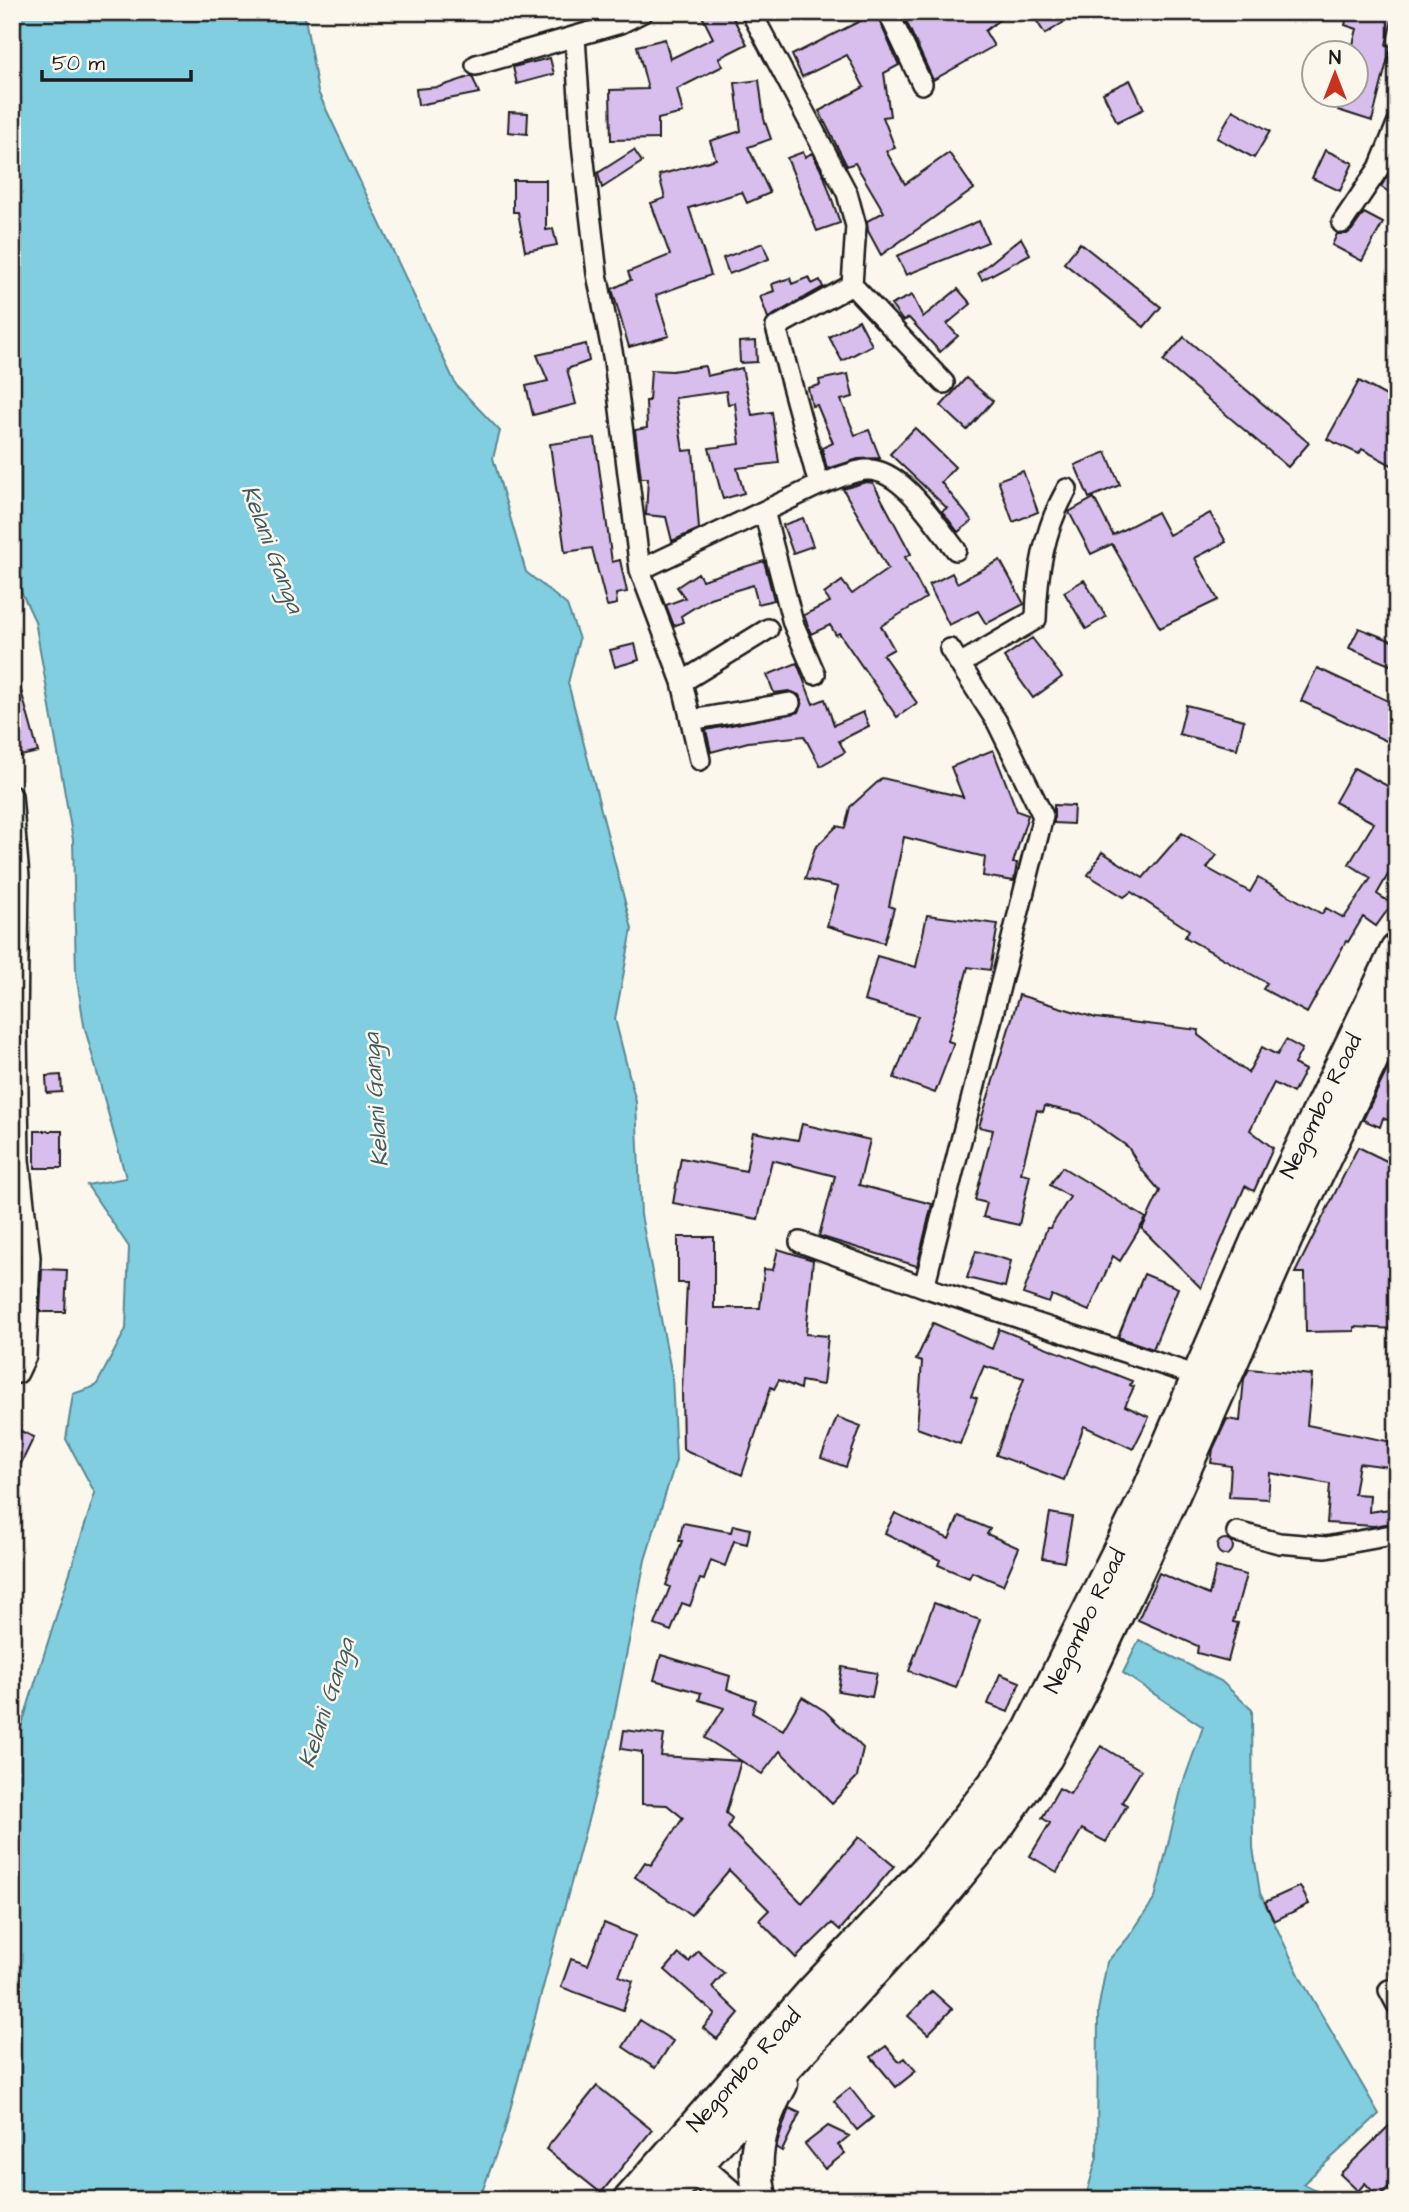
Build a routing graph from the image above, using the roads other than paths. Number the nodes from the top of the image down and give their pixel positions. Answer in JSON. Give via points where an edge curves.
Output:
{"nodes":[{"id":1,"x":643,"y":12,"type":"edge"},
{"id":2,"x":751,"y":12,"type":"edge"},
{"id":3,"x":888,"y":12,"type":"edge"},
{"id":4,"x":575,"y":37,"type":"junction"},
{"id":5,"x":476,"y":65,"type":"dead end"},
{"id":6,"x":922,"y":84,"type":"dead end"},
{"id":7,"x":1397,"y":124,"type":"edge"},
{"id":8,"x":1342,"y":223,"type":"dead end"},
{"id":9,"x":852,"y":285,"type":"junction"},
{"id":10,"x":944,"y":383,"type":"dead end"},
{"id":11,"x":819,"y":485,"type":"junction"},
{"id":12,"x":1067,"y":489,"type":"dead end"},
{"id":13,"x":764,"y":511,"type":"junction"},
{"id":14,"x":957,"y":550,"type":"dead end"},
{"id":15,"x":640,"y":570,"type":"junction"},
{"id":16,"x":768,"y":629,"type":"dead end"},
{"id":17,"x":815,"y":674,"type":"dead end"},
{"id":18,"x":682,"y":682,"type":"junction"},
{"id":19,"x":790,"y":703,"type":"dead end"},
{"id":20,"x":691,"y":720,"type":"junction"},
{"id":21,"x":699,"y":760,"type":"dead end"},
{"id":22,"x":12,"y":796,"type":"edge"},
{"id":23,"x":1394,"y":964,"type":"edge"},
{"id":24,"x":1397,"y":1006,"type":"edge"},
{"id":25,"x":800,"y":1242,"type":"dead end"},
{"id":26,"x":924,"y":1287,"type":"junction"},
{"id":27,"x":12,"y":1374,"type":"edge"},
{"id":28,"x":1198,"y":1376,"type":"junction"},
{"id":29,"x":1237,"y":1532,"type":"dead end"},
{"id":30,"x":1397,"y":1534,"type":"edge"},
{"id":31,"x":1397,"y":1990,"type":"edge"},
{"id":32,"x":1397,"y":2005,"type":"edge"},
{"id":33,"x":811,"y":2035,"type":"junction"},
{"id":34,"x":677,"y":2178,"type":"edge"},
{"id":35,"x":630,"y":2200,"type":"edge"},
{"id":36,"x":733,"y":2200,"type":"edge"},
{"id":37,"x":761,"y":2200,"type":"edge"}],
"edges":[{"from":1,"to":4,"type":"street"},
{"from":2,"to":9,"type":"street","via":[[847,193],[856,226]]},
{"from":3,"to":6,"type":"street"},
{"from":4,"to":5,"type":"street"},
{"from":4,"to":15,"type":"street","via":[[597,274],[614,361]]},
{"from":7,"to":8,"type":"street","via":[[1379,168]]},
{"from":9,"to":10,"type":"street"},
{"from":9,"to":11,"type":"street","via":[[776,327]]},
{"from":11,"to":13,"type":"street"},
{"from":11,"to":14,"type":"street","via":[[865,470],[883,471],[902,483]]},
{"from":12,"to":26,"type":"street","via":[[1052,515],[1037,579],[1036,619],[955,656],[997,722],[1043,817]]},
{"from":13,"to":15,"type":"street"},
{"from":13,"to":17,"type":"street","via":[[793,623]]},
{"from":15,"to":18,"type":"street"},
{"from":16,"to":18,"type":"street"},
{"from":18,"to":20,"type":"street"},
{"from":19,"to":20,"type":"street"},
{"from":20,"to":21,"type":"street"},
{"from":22,"to":27,"type":"street","via":[[19,877],[19,1160],[30,1257],[26,1356],[18,1373]]},
{"from":23,"to":28,"type":"highway","name":"Negombo Road","via":[[1262,1229]]},
{"from":24,"to":33,"type":"highway","name":"Negombo Road","via":[[1063,1727],[991,1835],[935,1903]]},
{"from":25,"to":26,"type":"street"},
{"from":26,"to":28,"type":"street"},
{"from":28,"to":34,"type":"highway","name":"Negombo Road","via":[[1083,1626],[1003,1773]]},
{"from":29,"to":30,"type":"street","via":[[1279,1543],[1326,1546]]},
{"from":31,"to":32,"type":"street","via":[[1389,1990]]},
{"from":33,"to":34,"type":"highway","name":"Negombo Road"},
{"from":33,"to":37,"type":"highway","via":[[766,2115],[756,2168]]},
{"from":34,"to":35,"type":"highway","name":"Negombo Road"},
{"from":34,"to":36,"type":"highway"}]}
